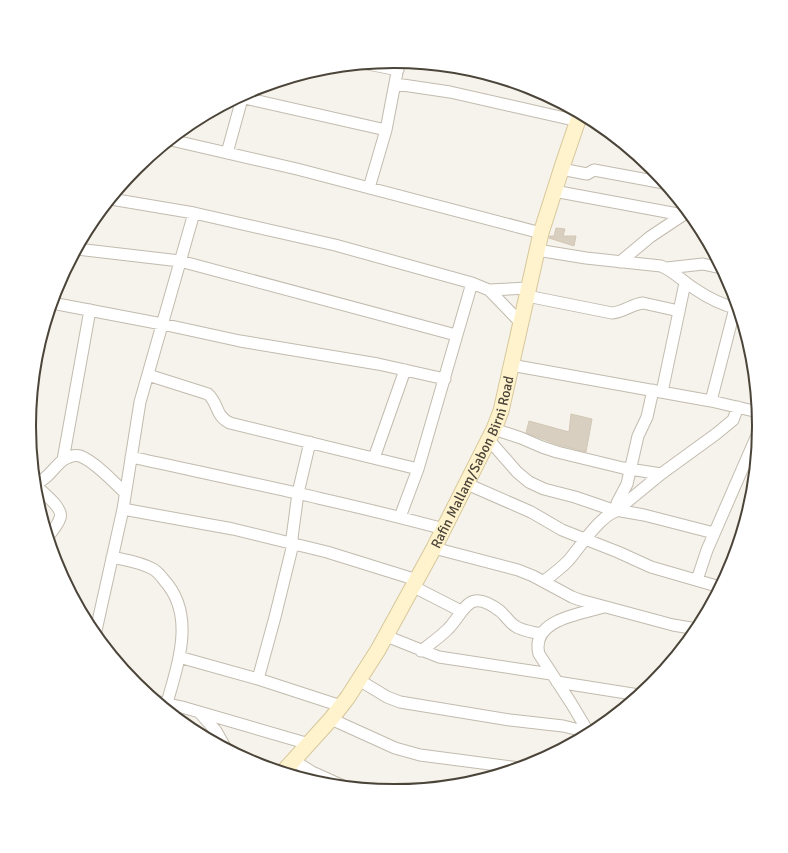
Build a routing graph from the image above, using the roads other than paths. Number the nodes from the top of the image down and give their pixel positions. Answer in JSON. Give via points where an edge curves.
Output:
{"nodes":[{"id":1,"x":398,"y":68,"type":"edge"},
{"id":2,"x":396,"y":84,"type":"junction"},
{"id":3,"x":250,"y":99,"type":"edge"},
{"id":4,"x":240,"y":103,"type":"edge"},
{"id":5,"x":575,"y":117,"type":"edge"},
{"id":6,"x":578,"y":120,"type":"edge"},
{"id":7,"x":386,"y":130,"type":"junction"},
{"id":8,"x":177,"y":142,"type":"edge"},
{"id":9,"x":226,"y":153,"type":"junction"},
{"id":10,"x":561,"y":169,"type":"junction"},
{"id":11,"x":655,"y":181,"type":"edge"},
{"id":12,"x":369,"y":188,"type":"junction"},
{"id":13,"x":554,"y":191,"type":"junction"},
{"id":14,"x":117,"y":200,"type":"edge"},
{"id":15,"x":680,"y":212,"type":"edge"},
{"id":16,"x":194,"y":214,"type":"junction"},
{"id":17,"x":683,"y":215,"type":"edge"},
{"id":18,"x":541,"y":233,"type":"junction"},
{"id":19,"x":83,"y":250,"type":"edge"},
{"id":20,"x":537,"y":250,"type":"junction"},
{"id":21,"x":180,"y":261,"type":"junction"},
{"id":22,"x":620,"y":262,"type":"junction"},
{"id":23,"x":714,"y":266,"type":"edge"},
{"id":24,"x":667,"y":268,"type":"junction"},
{"id":25,"x":472,"y":283,"type":"junction"},
{"id":26,"x":685,"y":283,"type":"junction"},
{"id":27,"x":490,"y":290,"type":"junction"},
{"id":28,"x":528,"y":292,"type":"junction"},
{"id":29,"x":58,"y":304,"type":"edge"},
{"id":30,"x":732,"y":307,"type":"edge"},
{"id":31,"x":90,"y":310,"type":"junction"},
{"id":32,"x":679,"y":311,"type":"junction"},
{"id":33,"x":734,"y":315,"type":"edge"},
{"id":34,"x":521,"y":323,"type":"junction"},
{"id":35,"x":162,"y":324,"type":"junction"},
{"id":36,"x":456,"y":335,"type":"junction"},
{"id":37,"x":512,"y":365,"type":"junction"},
{"id":38,"x":405,"y":370,"type":"junction"},
{"id":39,"x":148,"y":375,"type":"junction"},
{"id":40,"x":445,"y":379,"type":"junction"},
{"id":41,"x":657,"y":391,"type":"junction"},
{"id":42,"x":711,"y":401,"type":"junction"},
{"id":43,"x":738,"y":407,"type":"junction"},
{"id":44,"x":751,"y":410,"type":"edge"},
{"id":45,"x":492,"y":435,"type":"junction"},
{"id":46,"x":310,"y":442,"type":"junction"},
{"id":47,"x":751,"y":449,"type":"edge"},
{"id":48,"x":131,"y":457,"type":"junction"},
{"id":49,"x":374,"y":458,"type":"junction"},
{"id":50,"x":63,"y":460,"type":"junction"},
{"id":51,"x":418,"y":469,"type":"junction"},
{"id":52,"x":630,"y":469,"type":"junction"},
{"id":53,"x":661,"y":474,"type":"junction"},
{"id":54,"x":40,"y":482,"type":"edge"},
{"id":55,"x":467,"y":484,"type":"junction"},
{"id":56,"x":42,"y":491,"type":"edge"},
{"id":57,"x":125,"y":492,"type":"junction"},
{"id":58,"x":298,"y":493,"type":"junction"},
{"id":59,"x":123,"y":508,"type":"junction"},
{"id":60,"x":617,"y":510,"type":"junction"},
{"id":61,"x":400,"y":517,"type":"junction"},
{"id":62,"x":444,"y":529,"type":"junction"},
{"id":63,"x":52,"y":531,"type":"edge"},
{"id":64,"x":714,"y":533,"type":"junction"},
{"id":65,"x":585,"y":539,"type":"junction"},
{"id":66,"x":293,"y":544,"type":"junction"},
{"id":67,"x":434,"y":548,"type":"junction"},
{"id":68,"x":112,"y":557,"type":"junction"},
{"id":69,"x":697,"y":580,"type":"junction"},
{"id":70,"x":544,"y":581,"type":"junction"},
{"id":71,"x":415,"y":583,"type":"junction"},
{"id":72,"x":715,"y":585,"type":"edge"},
{"id":73,"x":604,"y":607,"type":"junction"},
{"id":74,"x":461,"y":611,"type":"junction"},
{"id":75,"x":97,"y":626,"type":"edge"},
{"id":76,"x":690,"y":628,"type":"edge"},
{"id":77,"x":541,"y":634,"type":"junction"},
{"id":78,"x":386,"y":636,"type":"junction"},
{"id":79,"x":421,"y":651,"type":"junction"},
{"id":80,"x":179,"y":657,"type":"junction"},
{"id":81,"x":554,"y":678,"type":"junction"},
{"id":82,"x":258,"y":679,"type":"junction"},
{"id":83,"x":359,"y":680,"type":"junction"},
{"id":84,"x":632,"y":694,"type":"edge"},
{"id":85,"x":167,"y":703,"type":"joint"},
{"id":86,"x":342,"y":706,"type":"junction"},
{"id":87,"x":200,"y":713,"type":"junction"},
{"id":88,"x":331,"y":719,"type":"junction"},
{"id":89,"x":587,"y":728,"type":"edge"},
{"id":90,"x":582,"y":731,"type":"edge"},
{"id":91,"x":221,"y":740,"type":"edge"},
{"id":92,"x":308,"y":744,"type":"junction"},
{"id":93,"x":293,"y":760,"type":"junction"},
{"id":94,"x":507,"y":766,"type":"edge"},
{"id":95,"x":286,"y":768,"type":"edge"},
{"id":96,"x":326,"y":778,"type":"edge"}],
"edges":[{"from":1,"to":2,"type":"street"},
{"from":2,"to":5,"type":"street"},
{"from":2,"to":7,"type":"street"},
{"from":3,"to":7,"type":"street"},
{"from":4,"to":9,"type":"street"},
{"from":6,"to":10,"type":"street","name":"Rafin Mallam/Sabon Birni Road"},
{"from":7,"to":12,"type":"street"},
{"from":8,"to":9,"type":"street"},
{"from":9,"to":12,"type":"street"},
{"from":10,"to":11,"type":"street","via":[[586,174],[594,170]]},
{"from":10,"to":13,"type":"street","name":"Rafin Mallam/Sabon Birni Road"},
{"from":12,"to":18,"type":"street"},
{"from":13,"to":15,"type":"street"},
{"from":13,"to":18,"type":"street","name":"Rafin Mallam/Sabon Birni Road"},
{"from":14,"to":16,"type":"street"},
{"from":16,"to":21,"type":"street"},
{"from":16,"to":25,"type":"street","via":[[335,245]]},
{"from":17,"to":22,"type":"street","via":[[650,237]]},
{"from":18,"to":20,"type":"street","name":"Rafin Mallam/Sabon Birni Road"},
{"from":19,"to":21,"type":"street"},
{"from":20,"to":22,"type":"street"},
{"from":20,"to":28,"type":"street","name":"Rafin Mallam/Sabon Birni Road"},
{"from":21,"to":35,"type":"street"},
{"from":21,"to":36,"type":"street"},
{"from":22,"to":24,"type":"street"},
{"from":23,"to":24,"type":"street","via":[[703,264]]},
{"from":24,"to":26,"type":"street"},
{"from":25,"to":27,"type":"street"},
{"from":25,"to":36,"type":"street"},
{"from":26,"to":30,"type":"street"},
{"from":26,"to":32,"type":"street"},
{"from":27,"to":28,"type":"street"},
{"from":27,"to":34,"type":"street"},
{"from":28,"to":32,"type":"street","via":[[612,313],[619,313],[638,303]]},
{"from":28,"to":34,"type":"street","name":"Rafin Mallam/Sabon Birni Road"},
{"from":29,"to":31,"type":"street"},
{"from":31,"to":35,"type":"street"},
{"from":31,"to":50,"type":"street"},
{"from":32,"to":41,"type":"street"},
{"from":33,"to":42,"type":"street"},
{"from":34,"to":37,"type":"street","name":"Rafin Mallam/Sabon Birni Road"},
{"from":35,"to":38,"type":"street","via":[[240,341]]},
{"from":35,"to":39,"type":"street"},
{"from":36,"to":40,"type":"street"},
{"from":37,"to":41,"type":"street"},
{"from":37,"to":45,"type":"street","name":"Rafin Mallam/Sabon Birni Road","via":[[501,411]]},
{"from":38,"to":40,"type":"street"},
{"from":38,"to":49,"type":"street"},
{"from":39,"to":46,"type":"street","via":[[208,394],[215,402],[218,413],[230,423]]},
{"from":39,"to":48,"type":"street","via":[[140,402]]},
{"from":40,"to":51,"type":"street"},
{"from":41,"to":42,"type":"street"},
{"from":41,"to":52,"type":"street","via":[[638,436]]},
{"from":42,"to":43,"type":"street"},
{"from":43,"to":44,"type":"street"},
{"from":43,"to":53,"type":"street","via":[[727,425]]},
{"from":45,"to":52,"type":"street","via":[[521,438],[542,447]]},
{"from":45,"to":55,"type":"street","name":"Rafin Mallam/Sabon Birni Road"},
{"from":45,"to":60,"type":"street","via":[[517,472],[529,482],[544,489]]},
{"from":46,"to":49,"type":"street"},
{"from":46,"to":58,"type":"street"},
{"from":47,"to":64,"type":"street"},
{"from":48,"to":57,"type":"street"},
{"from":48,"to":58,"type":"street"},
{"from":49,"to":51,"type":"street"},
{"from":50,"to":54,"type":"street"},
{"from":50,"to":57,"type":"street","via":[[72,455],[91,462]]},
{"from":51,"to":61,"type":"street"},
{"from":52,"to":53,"type":"street"},
{"from":52,"to":60,"type":"street","via":[[625,489],[617,503]]},
{"from":53,"to":60,"type":"street"},
{"from":55,"to":62,"type":"street","name":"Rafin Mallam/Sabon Birni Road"},
{"from":55,"to":65,"type":"street","via":[[498,496],[558,528]]},
{"from":56,"to":63,"type":"street","via":[[61,512]]},
{"from":57,"to":59,"type":"street"},
{"from":58,"to":61,"type":"street"},
{"from":58,"to":66,"type":"street"},
{"from":59,"to":66,"type":"street","via":[[233,529]]},
{"from":59,"to":68,"type":"street"},
{"from":60,"to":64,"type":"street"},
{"from":60,"to":65,"type":"street"},
{"from":61,"to":62,"type":"street"},
{"from":62,"to":67,"type":"street","name":"Rafin Mallam/Sabon Birni Road"},
{"from":64,"to":69,"type":"street"},
{"from":65,"to":69,"type":"street","via":[[651,567]]},
{"from":65,"to":70,"type":"street","via":[[564,565]]},
{"from":66,"to":71,"type":"street","via":[[327,552]]},
{"from":66,"to":82,"type":"street"},
{"from":67,"to":70,"type":"street","via":[[518,570]]},
{"from":67,"to":71,"type":"street","name":"Rafin Mallam/Sabon Birni Road"},
{"from":68,"to":75,"type":"street"},
{"from":68,"to":80,"type":"street","via":[[139,563],[155,570],[170,587],[182,619],[183,634]]},
{"from":69,"to":72,"type":"street"},
{"from":70,"to":73,"type":"street","via":[[572,597]]},
{"from":71,"to":74,"type":"street"},
{"from":71,"to":78,"type":"street","name":"Rafin Mallam/Sabon Birni Road"},
{"from":73,"to":76,"type":"street"},
{"from":73,"to":77,"type":"street","via":[[559,620]]},
{"from":74,"to":77,"type":"street","via":[[471,602],[490,604],[515,626]]},
{"from":74,"to":79,"type":"street","via":[[447,630]]},
{"from":77,"to":81,"type":"street","via":[[538,641],[539,654]]},
{"from":78,"to":79,"type":"street"},
{"from":78,"to":83,"type":"street","name":"Rafin Mallam/Sabon Birni Road"},
{"from":79,"to":81,"type":"street","via":[[439,657]]},
{"from":80,"to":82,"type":"street"},
{"from":80,"to":85,"type":"street"},
{"from":81,"to":84,"type":"street"},
{"from":81,"to":89,"type":"street"},
{"from":82,"to":86,"type":"street"},
{"from":83,"to":86,"type":"street","name":"Rafin Mallam/Sabon Birni Road"},
{"from":83,"to":90,"type":"street","via":[[400,702]]},
{"from":85,"to":87,"type":"street"},
{"from":86,"to":88,"type":"street","name":"Rafin Mallam/Sabon Birni Road"},
{"from":87,"to":91,"type":"street"},
{"from":87,"to":92,"type":"street"},
{"from":88,"to":92,"type":"street","name":"Rafin Mallam/Sabon Birni Road"},
{"from":88,"to":94,"type":"street","via":[[395,748],[420,756]]},
{"from":92,"to":93,"type":"street","name":"Rafin Mallam/Sabon Birni Road"},
{"from":93,"to":95,"type":"street","name":"Rafin Mallam/Sabon Birni Road"},
{"from":93,"to":96,"type":"street"}]}
